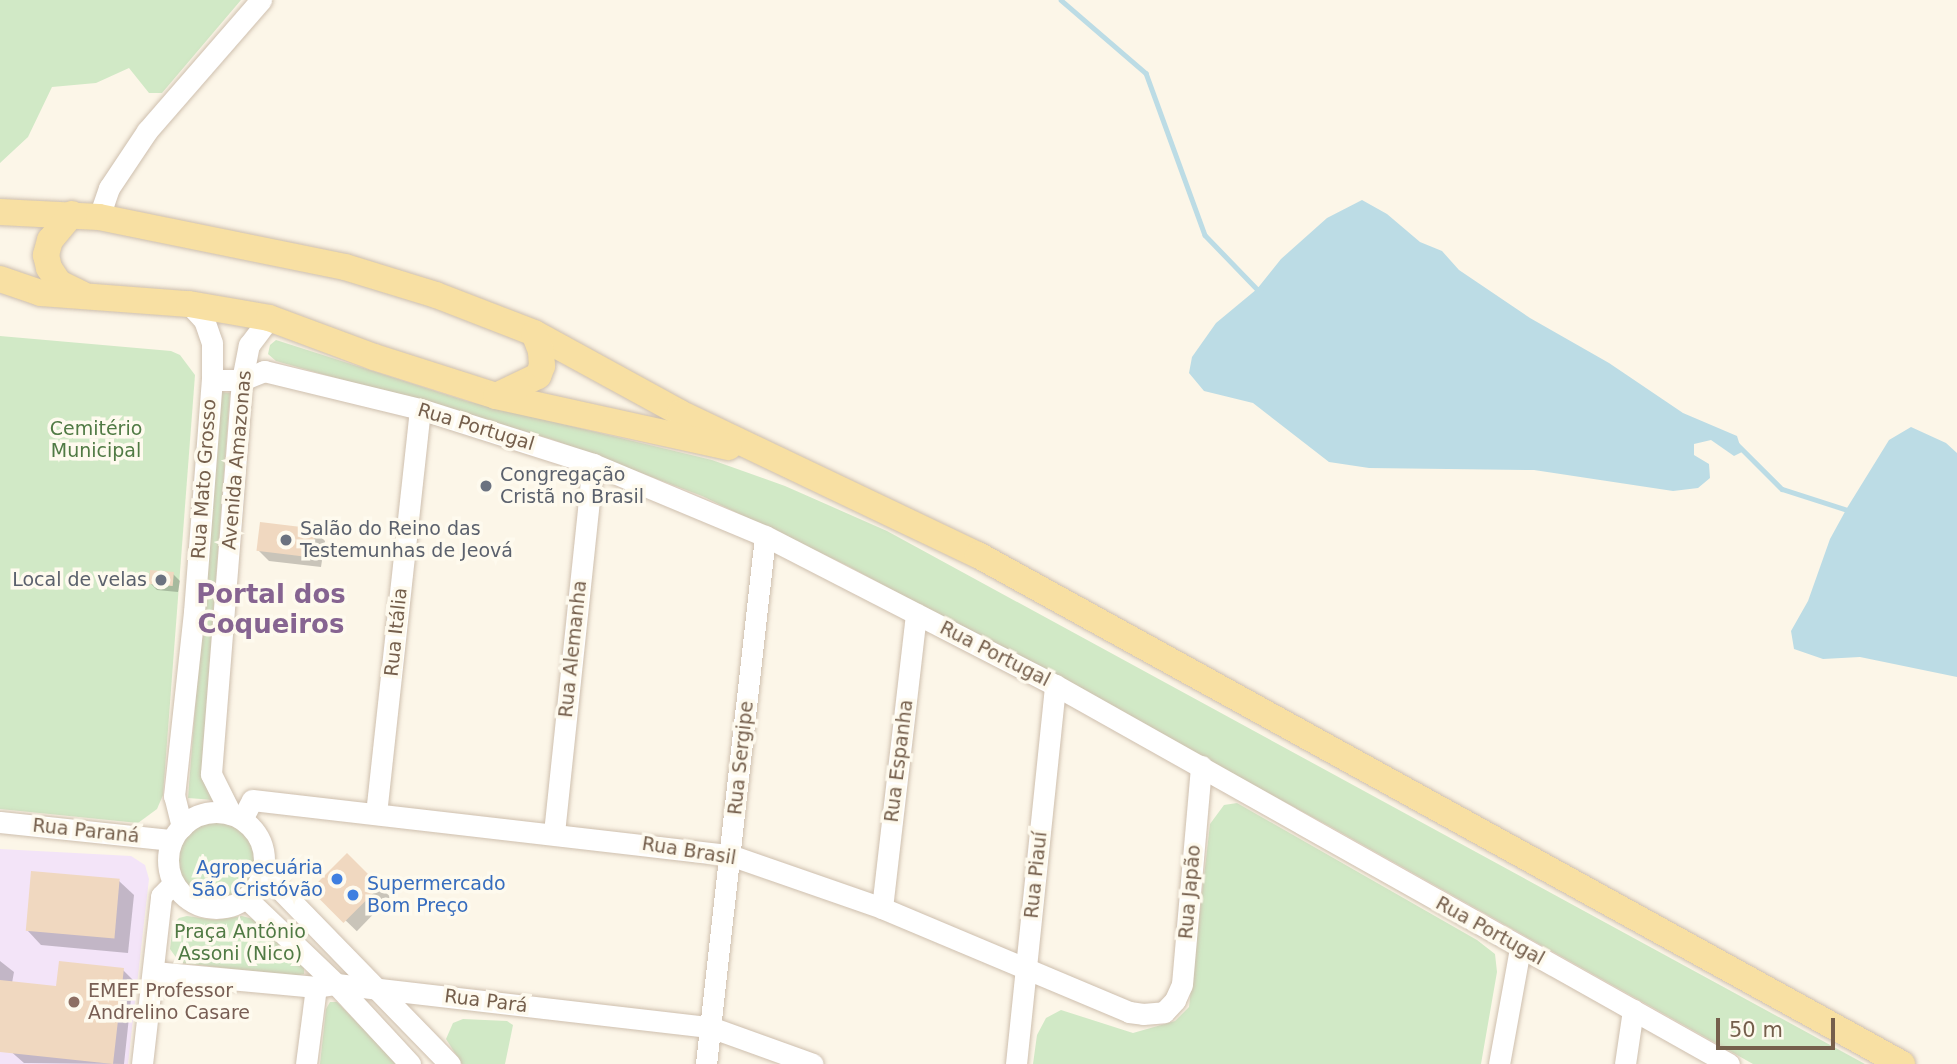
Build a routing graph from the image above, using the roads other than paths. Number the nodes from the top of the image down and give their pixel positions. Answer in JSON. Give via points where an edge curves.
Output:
{"nodes":[{"id":1,"x":261,"y":0,"type":"edge"},
{"id":2,"x":0,"y":212,"type":"edge"},
{"id":3,"x":72,"y":214,"type":"junction"},
{"id":4,"x":99,"y":216,"type":"junction"},
{"id":5,"x":0,"y":279,"type":"edge"},
{"id":6,"x":86,"y":296,"type":"junction"},
{"id":7,"x":189,"y":304,"type":"junction"},
{"id":8,"x":269,"y":318,"type":"junction"},
{"id":9,"x":534,"y":333,"type":"junction"},
{"id":10,"x":212,"y":380,"type":"junction"},
{"id":11,"x":242,"y":380,"type":"junction"},
{"id":12,"x":496,"y":396,"type":"junction"},
{"id":13,"x":420,"y":409,"type":"junction"},
{"id":14,"x":768,"y":456,"type":"junction"},
{"id":15,"x":593,"y":464,"type":"junction"},
{"id":16,"x":765,"y":536,"type":"junction"},
{"id":17,"x":916,"y":614,"type":"junction"},
{"id":18,"x":1055,"y":685,"type":"junction"},
{"id":19,"x":1201,"y":766,"type":"junction"},
{"id":20,"x":376,"y":814,"type":"junction"},
{"id":21,"x":236,"y":817,"type":"junction"},
{"id":22,"x":0,"y":822,"type":"edge"},
{"id":23,"x":554,"y":833,"type":"junction"},
{"id":24,"x":177,"y":834,"type":"junction"},
{"id":25,"x":730,"y":855,"type":"junction"},
{"id":26,"x":263,"y":872,"type":"junction"},
{"id":27,"x":174,"y":883,"type":"junction"},
{"id":28,"x":246,"y":898,"type":"junction"},
{"id":29,"x":882,"y":908,"type":"junction"},
{"id":30,"x":1520,"y":948,"type":"junction"},
{"id":31,"x":1027,"y":967,"type":"junction"},
{"id":32,"x":153,"y":972,"type":"junction"},
{"id":33,"x":326,"y":985,"type":"junction"},
{"id":34,"x":376,"y":988,"type":"junction"},
{"id":35,"x":1633,"y":1010,"type":"junction"},
{"id":36,"x":1164,"y":1012,"type":"joint"},
{"id":37,"x":710,"y":1027,"type":"junction"},
{"id":38,"x":142,"y":1064,"type":"edge"},
{"id":39,"x":306,"y":1064,"type":"edge"},
{"id":40,"x":410,"y":1064,"type":"edge"},
{"id":41,"x":450,"y":1064,"type":"edge"},
{"id":42,"x":706,"y":1064,"type":"edge"},
{"id":43,"x":813,"y":1064,"type":"edge"},
{"id":44,"x":1016,"y":1064,"type":"edge"},
{"id":45,"x":1499,"y":1064,"type":"edge"},
{"id":46,"x":1625,"y":1064,"type":"edge"},
{"id":47,"x":1729,"y":1064,"type":"edge"},
{"id":48,"x":1902,"y":1064,"type":"edge"}],
"edges":[{"from":1,"to":4,"type":"street","via":[[147,131],[109,188]]},
{"from":2,"to":3,"type":"main road"},
{"from":3,"to":4,"type":"main road"},
{"from":3,"to":6,"type":"main road","via":[[50,240],[46,255],[60,283]]},
{"from":4,"to":9,"type":"main road","via":[[345,267],[436,295]]},
{"from":5,"to":6,"type":"main road","via":[[41,293]]},
{"from":6,"to":7,"type":"main road"},
{"from":7,"to":8,"type":"main road"},
{"from":7,"to":10,"type":"street","name":"Rua Mato Grosso","via":[[204,320],[212,343]]},
{"from":8,"to":11,"type":"street","name":"Avenida Amazonas","via":[[249,345]]},
{"from":8,"to":12,"type":"main road"},
{"from":9,"to":12,"type":"main road","via":[[541,351],[538,376]]},
{"from":9,"to":14,"type":"main road"},
{"from":10,"to":11,"type":"street","name":"Rua Portugal"},
{"from":10,"to":24,"type":"street","name":"Rua Mato Grosso","via":[[174,796]]},
{"from":11,"to":13,"type":"street","name":"Rua Portugal","via":[[264,371]]},
{"from":11,"to":21,"type":"street","name":"Avenida Amazonas","via":[[211,774]]},
{"from":12,"to":14,"type":"main road"},
{"from":13,"to":15,"type":"street","name":"Rua Portugal"},
{"from":13,"to":20,"type":"street","name":"Rua Itália"},
{"from":14,"to":48,"type":"main road","via":[[978,555]]},
{"from":15,"to":16,"type":"street","name":"Rua Portugal"},
{"from":15,"to":23,"type":"street","name":"Rua Alemanha"},
{"from":16,"to":17,"type":"street","name":"Rua Portugal"},
{"from":16,"to":25,"type":"street","name":"Rua Sergipe"},
{"from":17,"to":18,"type":"street","name":"Rua Portugal"},
{"from":17,"to":29,"type":"street","name":"Rua Espanha"},
{"from":18,"to":19,"type":"street","name":"Rua Portugal"},
{"from":18,"to":31,"type":"street","name":"Rua Piauí"},
{"from":19,"to":30,"type":"street","name":"Rua Portugal"},
{"from":19,"to":36,"type":"street","name":"Rua Japão","via":[[1182,984]]},
{"from":20,"to":21,"type":"street","name":"Rua Brasil","via":[[252,800]]},
{"from":20,"to":23,"type":"street","name":"Rua Brasil"},
{"from":21,"to":24,"type":"street","via":[[204,814]]},
{"from":21,"to":26,"type":"street","via":[[258,837],[265,860]]},
{"from":22,"to":24,"type":"street","name":"Rua Paraná"},
{"from":23,"to":25,"type":"street","name":"Rua Brasil"},
{"from":24,"to":27,"type":"street","via":[[168,854]]},
{"from":25,"to":29,"type":"street","name":"Rua Brasil"},
{"from":25,"to":37,"type":"street","name":"Rua Sergipe"},
{"from":26,"to":28,"type":"street"},
{"from":26,"to":34,"type":"street"},
{"from":27,"to":28,"type":"street","via":[[193,902],[206,907],[234,905]]},
{"from":27,"to":32,"type":"street","via":[[161,897]]},
{"from":28,"to":33,"type":"street"},
{"from":29,"to":31,"type":"street","name":"Rua Brasil"},
{"from":30,"to":35,"type":"street","name":"Rua Portugal"},
{"from":30,"to":45,"type":"street"},
{"from":31,"to":36,"type":"street","name":"Rua Brasil","via":[[1129,1012]]},
{"from":31,"to":44,"type":"street","name":"Rua Piauí"},
{"from":32,"to":33,"type":"street","name":"Rua Pará"},
{"from":32,"to":38,"type":"street"},
{"from":33,"to":34,"type":"street","name":"Rua Pará"},
{"from":33,"to":39,"type":"street"},
{"from":33,"to":40,"type":"street"},
{"from":34,"to":37,"type":"street","name":"Rua Pará"},
{"from":34,"to":41,"type":"street"},
{"from":35,"to":46,"type":"street"},
{"from":35,"to":47,"type":"street","name":"Rua Portugal"},
{"from":37,"to":42,"type":"street","name":"Rua Sergipe"},
{"from":37,"to":43,"type":"street","name":"Rua Pará"}]}
